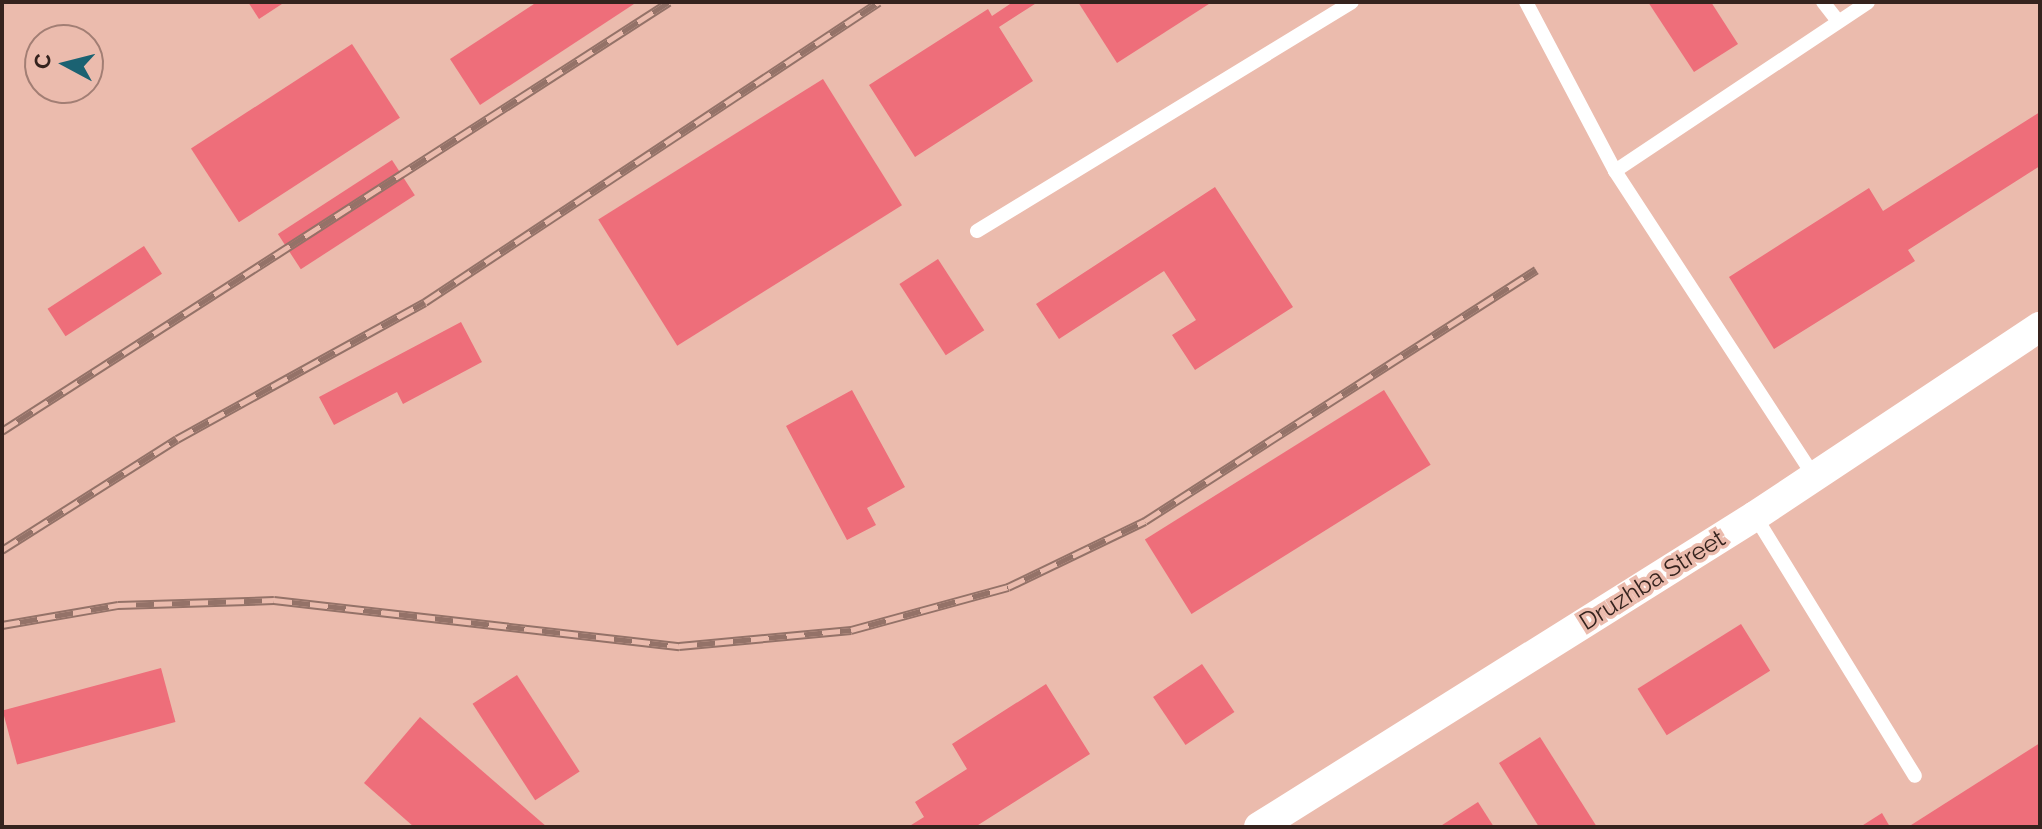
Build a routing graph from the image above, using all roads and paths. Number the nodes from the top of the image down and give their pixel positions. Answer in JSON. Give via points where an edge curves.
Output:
{"nodes":[{"id":1,"x":1352,"y":2,"type":"edge"},
{"id":2,"x":1526,"y":2,"type":"edge"},
{"id":3,"x":1823,"y":2,"type":"edge"},
{"id":4,"x":1868,"y":2,"type":"edge"},
{"id":5,"x":1838,"y":21,"type":"junction"},
{"id":6,"x":1615,"y":171,"type":"junction"},
{"id":7,"x":977,"y":231,"type":"dead end"},
{"id":8,"x":2040,"y":327,"type":"edge"},
{"id":9,"x":1814,"y":476,"type":"junction"},
{"id":10,"x":1755,"y":516,"type":"junction"},
{"id":11,"x":1915,"y":776,"type":"dead end"},
{"id":12,"x":1259,"y":827,"type":"edge"}],
"edges":[{"from":1,"to":7,"type":"lane"},
{"from":2,"to":6,"type":"lane"},
{"from":3,"to":5,"type":"lane"},
{"from":4,"to":5,"type":"lane"},
{"from":5,"to":6,"type":"lane"},
{"from":6,"to":9,"type":"lane"},
{"from":8,"to":9,"type":"street","name":"Druzhba Street"},
{"from":9,"to":10,"type":"street","name":"Druzhba Street"},
{"from":10,"to":11,"type":"lane"},
{"from":10,"to":12,"type":"street","name":"Druzhba Street"}]}
